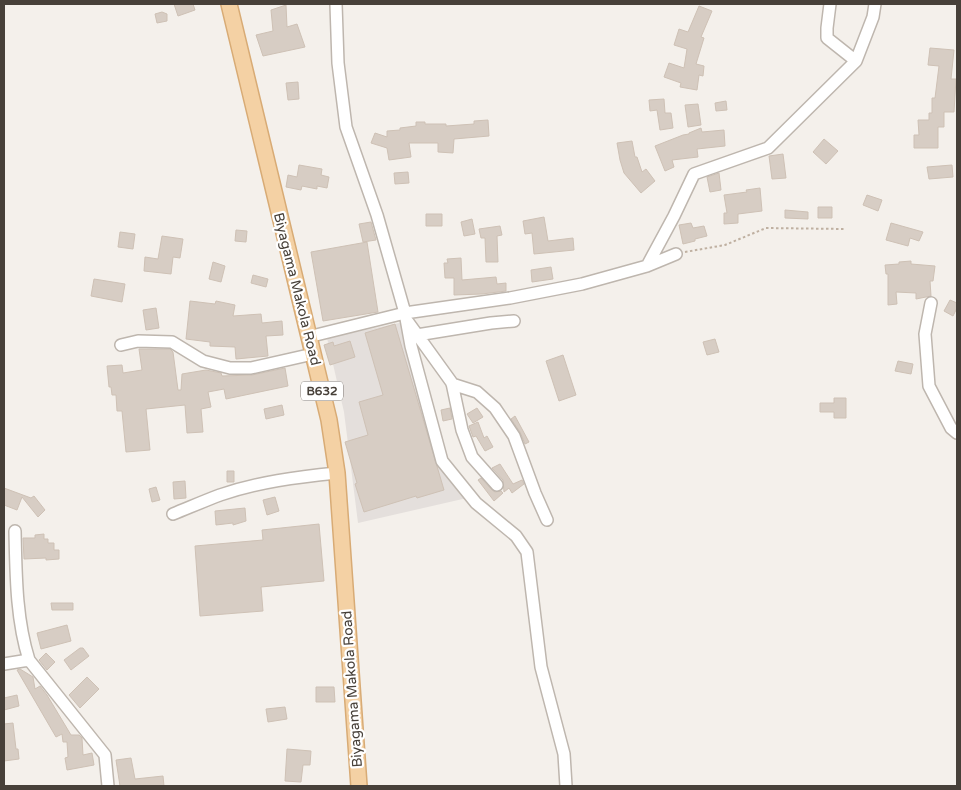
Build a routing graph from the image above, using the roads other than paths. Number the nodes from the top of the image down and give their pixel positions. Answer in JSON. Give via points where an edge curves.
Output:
{"nodes":[{"id":1,"x":229,"y":4,"type":"edge"},
{"id":2,"x":336,"y":4,"type":"edge"},
{"id":3,"x":830,"y":4,"type":"edge"},
{"id":4,"x":875,"y":4,"type":"edge"},
{"id":5,"x":856,"y":61,"type":"junction"},
{"id":6,"x":676,"y":254,"type":"road end"},
{"id":7,"x":647,"y":266,"type":"junction"},
{"id":8,"x":931,"y":303,"type":"dead end"},
{"id":9,"x":405,"y":316,"type":"junction"},
{"id":10,"x":514,"y":321,"type":"dead end"},
{"id":11,"x":417,"y":335,"type":"junction"},
{"id":12,"x":308,"y":337,"type":"junction"},
{"id":13,"x":121,"y":345,"type":"dead end"},
{"id":14,"x":313,"y":354,"type":"junction"},
{"id":15,"x":452,"y":384,"type":"junction"},
{"id":16,"x":957,"y":433,"type":"edge"},
{"id":17,"x":337,"y":473,"type":"junction"},
{"id":18,"x":497,"y":485,"type":"dead end"},
{"id":19,"x":173,"y":514,"type":"dead end"},
{"id":20,"x":547,"y":520,"type":"dead end"},
{"id":21,"x":15,"y":531,"type":"dead end"},
{"id":22,"x":28,"y":660,"type":"junction"},
{"id":23,"x":4,"y":664,"type":"edge"},
{"id":24,"x":108,"y":786,"type":"edge"},
{"id":25,"x":358,"y":786,"type":"edge"},
{"id":26,"x":566,"y":786,"type":"edge"}],
"edges":[{"from":1,"to":12,"type":"main road","name":"Biyagama Makola Road","number":"B632"},
{"from":2,"to":9,"type":"street","via":[[338,63],[346,127],[377,215]]},
{"from":3,"to":5,"type":"street","via":[[828,38]]},
{"from":4,"to":5,"type":"street"},
{"from":5,"to":7,"type":"street","via":[[768,148],[694,174]]},
{"from":6,"to":7,"type":"street"},
{"from":7,"to":9,"type":"street","via":[[582,284]]},
{"from":8,"to":16,"type":"street","via":[[925,334],[929,386],[951,428]]},
{"from":9,"to":11,"type":"street"},
{"from":9,"to":12,"type":"street"},
{"from":9,"to":26,"type":"street","via":[[442,461],[476,503],[516,536],[527,552],[541,667],[564,754]]},
{"from":10,"to":11,"type":"street"},
{"from":11,"to":15,"type":"street"},
{"from":12,"to":14,"type":"main road","name":"Biyagama Makola Road","number":"B632"},
{"from":13,"to":14,"type":"street","via":[[138,340],[172,342],[203,361],[230,368],[251,368]]},
{"from":14,"to":17,"type":"main road","name":"Biyagama Makola Road","number":"B632","via":[[329,420]]},
{"from":15,"to":18,"type":"street","via":[[462,430],[472,457]]},
{"from":15,"to":20,"type":"street","via":[[477,392],[495,408],[514,436]]},
{"from":17,"to":19,"type":"street","via":[[266,482],[219,495]]},
{"from":17,"to":25,"type":"main road","name":"Biyagama Makola Road","number":"B632"},
{"from":21,"to":22,"type":"street","via":[[22,639]]},
{"from":22,"to":23,"type":"street"},
{"from":22,"to":24,"type":"street","via":[[105,754]]}]}
